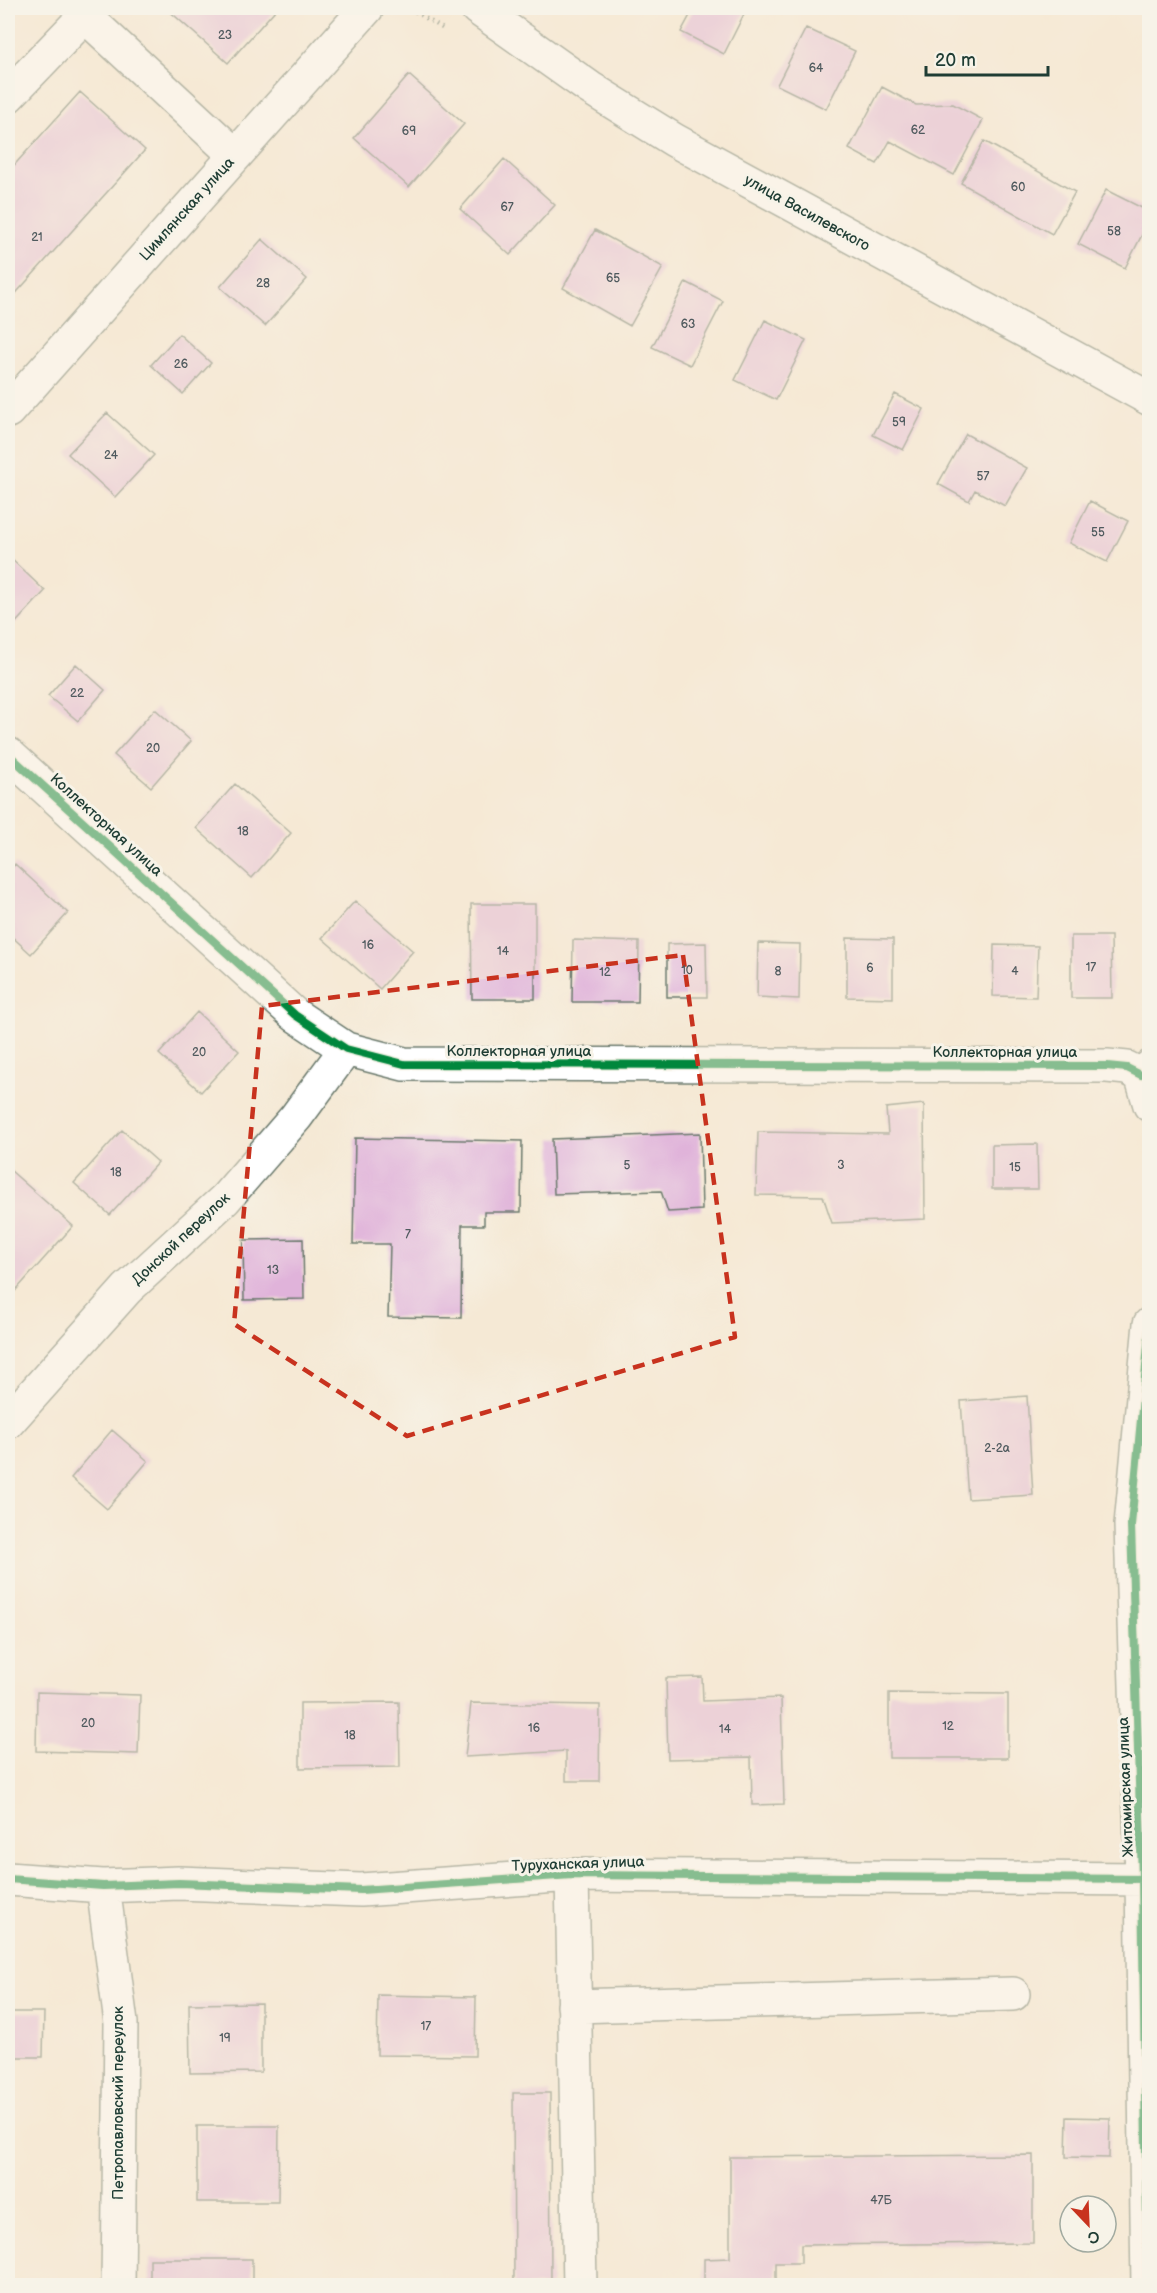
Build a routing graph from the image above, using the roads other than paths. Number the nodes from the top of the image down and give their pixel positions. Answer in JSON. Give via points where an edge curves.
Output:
{"nodes":[{"id":1,"x":367,"y":8,"type":"edge"},
{"id":2,"x":477,"y":8,"type":"edge"},
{"id":3,"x":86,"y":12,"type":"edge"},
{"id":4,"x":8,"y":96,"type":"edge"},
{"id":5,"x":235,"y":155,"type":"junction"},
{"id":6,"x":1149,"y":399,"type":"edge"},
{"id":7,"x":8,"y":411,"type":"edge"},
{"id":8,"x":8,"y":754,"type":"edge"},
{"id":9,"x":346,"y":1049,"type":"junction"},
{"id":10,"x":1147,"y":1083,"type":"edge"},
{"id":11,"x":1149,"y":1324,"type":"edge"},
{"id":12,"x":8,"y":1422,"type":"edge"},
{"id":13,"x":572,"y":1875,"type":"junction"},
{"id":14,"x":8,"y":1879,"type":"edge"},
{"id":15,"x":1146,"y":1879,"type":"edge"},
{"id":16,"x":103,"y":1886,"type":"junction"},
{"id":17,"x":1013,"y":1994,"type":"dead end"},
{"id":18,"x":574,"y":2006,"type":"junction"},
{"id":19,"x":1148,"y":2282,"type":"edge"},
{"id":20,"x":118,"y":2286,"type":"edge"},
{"id":21,"x":580,"y":2286,"type":"edge"}],
"edges":[{"from":1,"to":5,"type":"street","name":"Цимлянская улица"},
{"from":2,"to":6,"type":"street","name":"улица Василевского","via":[[590,88],[674,140]]},
{"from":3,"to":4,"type":"street"},
{"from":3,"to":5,"type":"street"},
{"from":5,"to":7,"type":"street","name":"Цимлянская улица"},
{"from":8,"to":9,"type":"street","name":"Коллекторная улица","via":[[295,1015]]},
{"from":9,"to":10,"type":"street","name":"Коллекторная улица","via":[[404,1064],[1107,1066],[1127,1068]]},
{"from":9,"to":12,"type":"street","name":"Донской переулок","via":[[296,1117],[225,1199],[127,1289]]},
{"from":11,"to":15,"type":"street","name":"Житомирская улица","via":[[1131,1525]]},
{"from":13,"to":15,"type":"street","name":"Туруханская улица"},
{"from":13,"to":16,"type":"street","name":"Туруханская улица","via":[[361,1890],[179,1882]]},
{"from":13,"to":18,"type":"street"},
{"from":14,"to":16,"type":"street","name":"Туруханская улица"},
{"from":15,"to":19,"type":"street","name":"Житомирская улица"},
{"from":16,"to":20,"type":"street","name":"Петропавловский переулок","via":[[121,2023]]},
{"from":17,"to":18,"type":"street"},
{"from":18,"to":21,"type":"street"}]}
